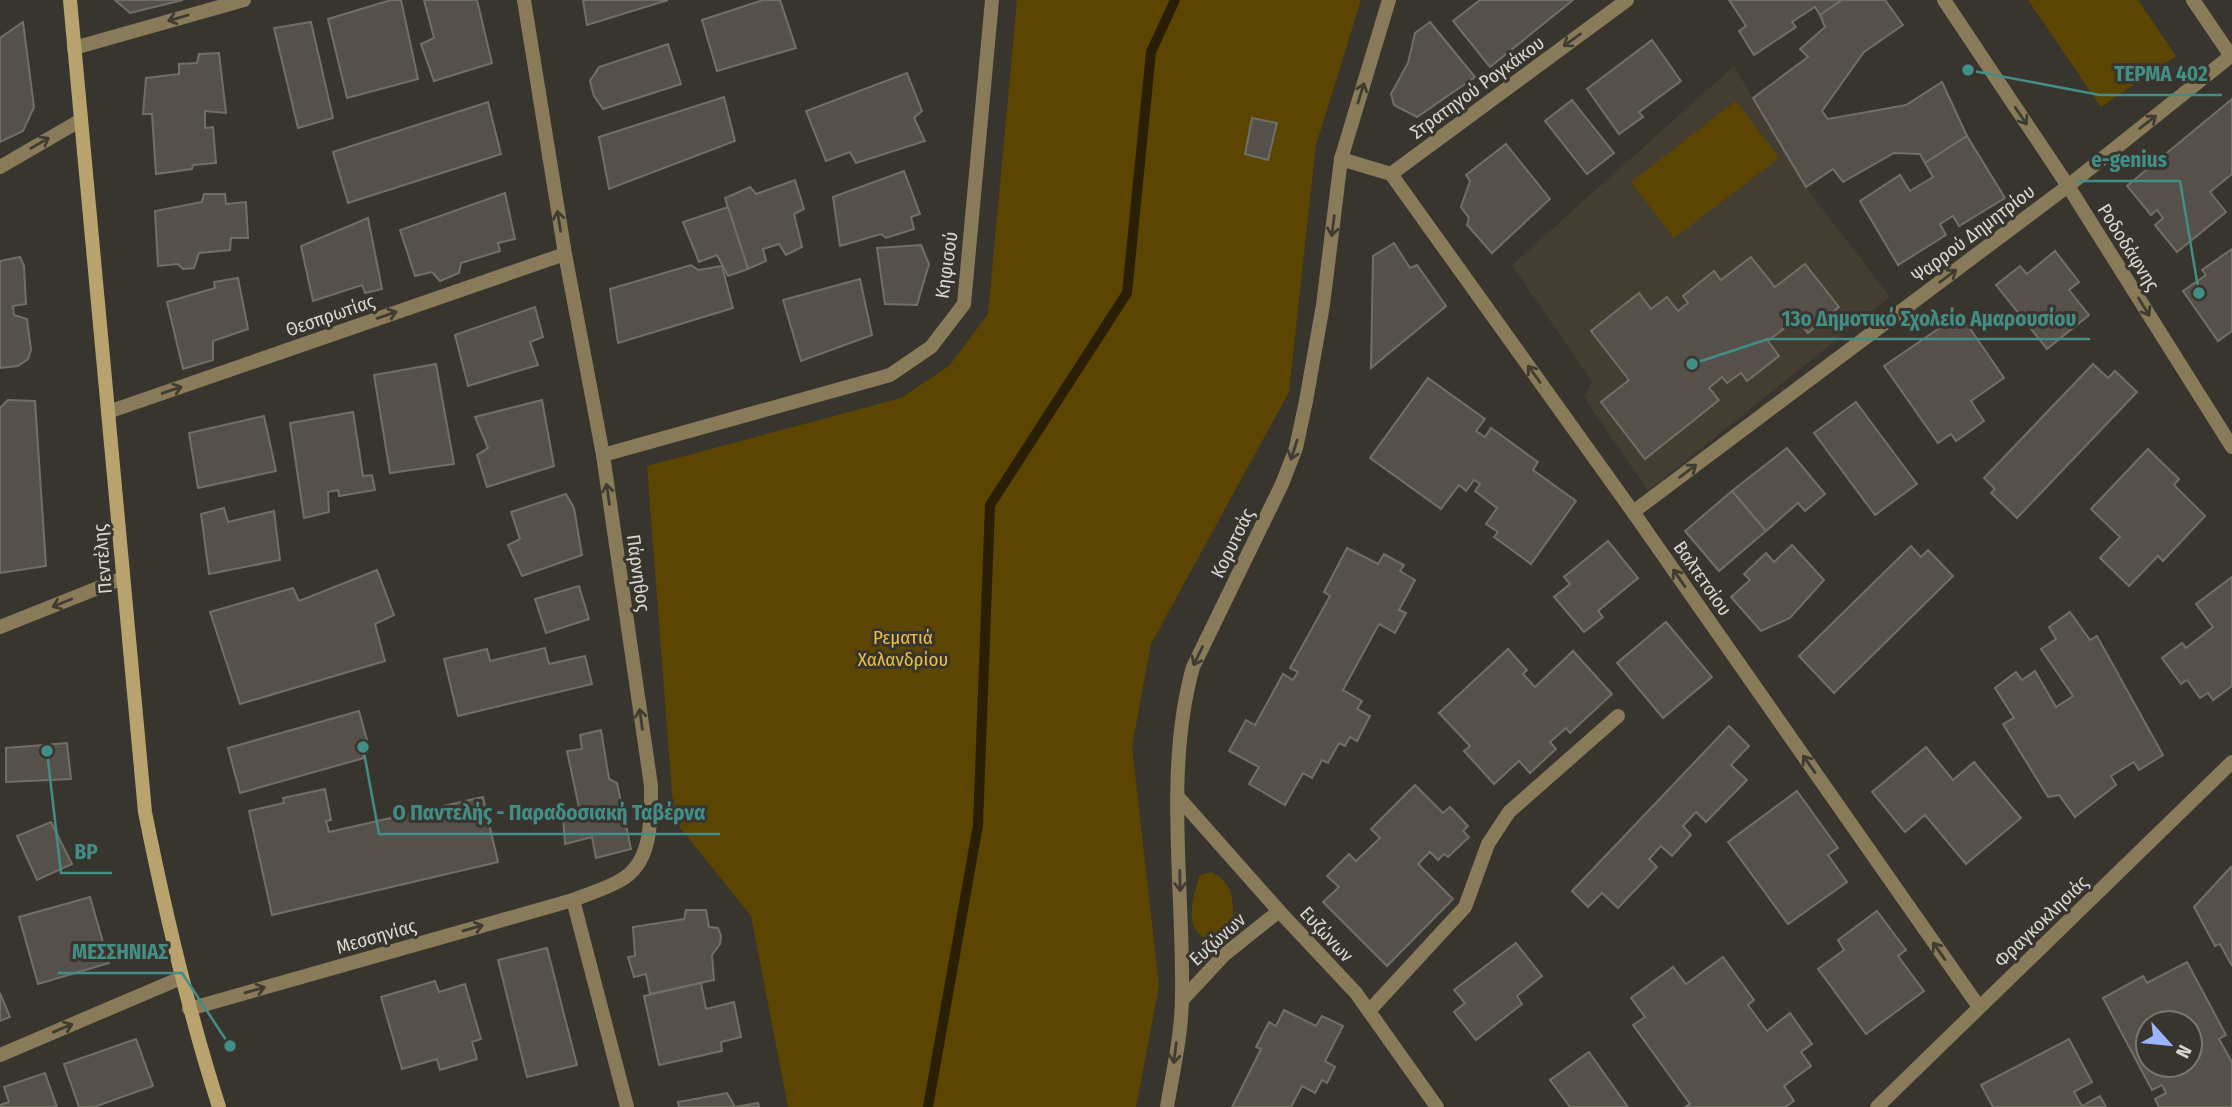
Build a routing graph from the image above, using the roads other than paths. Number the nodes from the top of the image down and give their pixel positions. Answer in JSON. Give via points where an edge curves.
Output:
{"nodes":[{"id":1,"x":70,"y":0,"type":"edge"},
{"id":2,"x":244,"y":0,"type":"edge"},
{"id":3,"x":524,"y":0,"type":"edge"},
{"id":4,"x":992,"y":0,"type":"edge"},
{"id":5,"x":1389,"y":0,"type":"edge"},
{"id":6,"x":1628,"y":0,"type":"edge"},
{"id":7,"x":1944,"y":0,"type":"edge"},
{"id":8,"x":2193,"y":0,"type":"edge"},
{"id":9,"x":74,"y":48,"type":"junction"},
{"id":10,"x":2232,"y":56,"type":"edge"},
{"id":11,"x":81,"y":120,"type":"junction"},
{"id":12,"x":1341,"y":159,"type":"junction"},
{"id":13,"x":0,"y":167,"type":"edge"},
{"id":14,"x":1391,"y":174,"type":"junction"},
{"id":15,"x":2068,"y":186,"type":"junction"},
{"id":16,"x":565,"y":254,"type":"junction"},
{"id":17,"x":108,"y":412,"type":"junction"},
{"id":18,"x":2232,"y":447,"type":"edge"},
{"id":19,"x":603,"y":455,"type":"junction"},
{"id":20,"x":1633,"y":512,"type":"junction"},
{"id":21,"x":123,"y":578,"type":"junction"},
{"id":22,"x":0,"y":627,"type":"edge"},
{"id":23,"x":1618,"y":716,"type":"dead end"},
{"id":24,"x":2232,"y":762,"type":"edge"},
{"id":25,"x":1178,"y":797,"type":"junction"},
{"id":26,"x":573,"y":900,"type":"junction"},
{"id":27,"x":1279,"y":911,"type":"junction"},
{"id":28,"x":181,"y":978,"type":"junction"},
{"id":29,"x":1182,"y":999,"type":"junction"},
{"id":30,"x":1979,"y":1007,"type":"junction"},
{"id":31,"x":189,"y":1009,"type":"junction"},
{"id":32,"x":1369,"y":1011,"type":"junction"},
{"id":33,"x":0,"y":1055,"type":"edge"},
{"id":34,"x":219,"y":1107,"type":"edge"},
{"id":35,"x":627,"y":1107,"type":"edge"},
{"id":36,"x":1167,"y":1107,"type":"edge"},
{"id":37,"x":1437,"y":1107,"type":"edge"},
{"id":38,"x":1877,"y":1107,"type":"edge"}],
"edges":[{"from":1,"to":9,"type":"main road","name":"Πεντέλης"},
{"from":2,"to":9,"type":"street","one_way":true},
{"from":16,"to":3,"type":"street","name":"Πάρνηθος","one_way":true},
{"from":4,"to":19,"type":"street","name":"Κηφισού","via":[[964,304],[931,347],[890,374]]},
{"from":12,"to":5,"type":"street","name":"Κορυτσάς","one_way":true},
{"from":6,"to":14,"type":"street","name":"Στρατηγού Ρογκάκου","one_way":true},
{"from":7,"to":15,"type":"street","name":"Ροδοδάφνης","one_way":true},
{"from":8,"to":10,"type":"street"},
{"from":9,"to":11,"type":"main road","name":"Πεντέλης"},
{"from":15,"to":10,"type":"street","name":"Ψαρρού Δημητρίου","one_way":true},
{"from":13,"to":11,"type":"street","one_way":true},
{"from":11,"to":17,"type":"main road","name":"Πεντέλης"},
{"from":12,"to":14,"type":"street"},
{"from":12,"to":25,"type":"street","name":"Κορυτσάς","one_way":true,"via":[[1323,305],[1296,448],[1193,667],[1182,718]]},
{"from":20,"to":14,"type":"street","name":"Βαλτετσίου","one_way":true},
{"from":15,"to":18,"type":"street","name":"Ροδοδάφνης","one_way":true},
{"from":20,"to":15,"type":"street","name":"Ψαρρού Δημητρίου","one_way":true},
{"from":17,"to":16,"type":"street","name":"Θεσπρωτίας","one_way":true},
{"from":16,"to":19,"type":"street","name":"Πάρνηθος"},
{"from":17,"to":21,"type":"main road","name":"Πεντέλης"},
{"from":26,"to":19,"type":"street","name":"Πάρνηθος","one_way":true,"via":[[622,880],[639,863],[650,830],[651,786]]},
{"from":30,"to":20,"type":"street","name":"Βαλτετσίου","one_way":true},
{"from":21,"to":22,"type":"street","one_way":true},
{"from":21,"to":28,"type":"main road","name":"Πεντέλης","via":[[145,812]]},
{"from":23,"to":32,"type":"street","via":[[1509,812],[1488,844],[1465,907]]},
{"from":24,"to":30,"type":"street","name":"Φραγκοκλησιάς"},
{"from":25,"to":27,"type":"street","name":"Ευζώνων"},
{"from":25,"to":29,"type":"street","name":"Κορυτσάς","one_way":true},
{"from":31,"to":26,"type":"street","name":"Μεσσηνίας","one_way":true},
{"from":26,"to":35,"type":"street"},
{"from":27,"to":29,"type":"street","name":"Eυζώνων","via":[[1224,955]]},
{"from":27,"to":32,"type":"street","name":"Ευζώνων"},
{"from":28,"to":31,"type":"main road","name":"Πεντέλης"},
{"from":33,"to":28,"type":"street","one_way":true},
{"from":29,"to":36,"type":"street","name":"Κορυτσάς","one_way":true},
{"from":30,"to":38,"type":"street","name":"Φραγκοκλησιάς"},
{"from":31,"to":34,"type":"main road","name":"Πεντέλης"},
{"from":32,"to":37,"type":"street","name":"Ευζώνων"}]}
